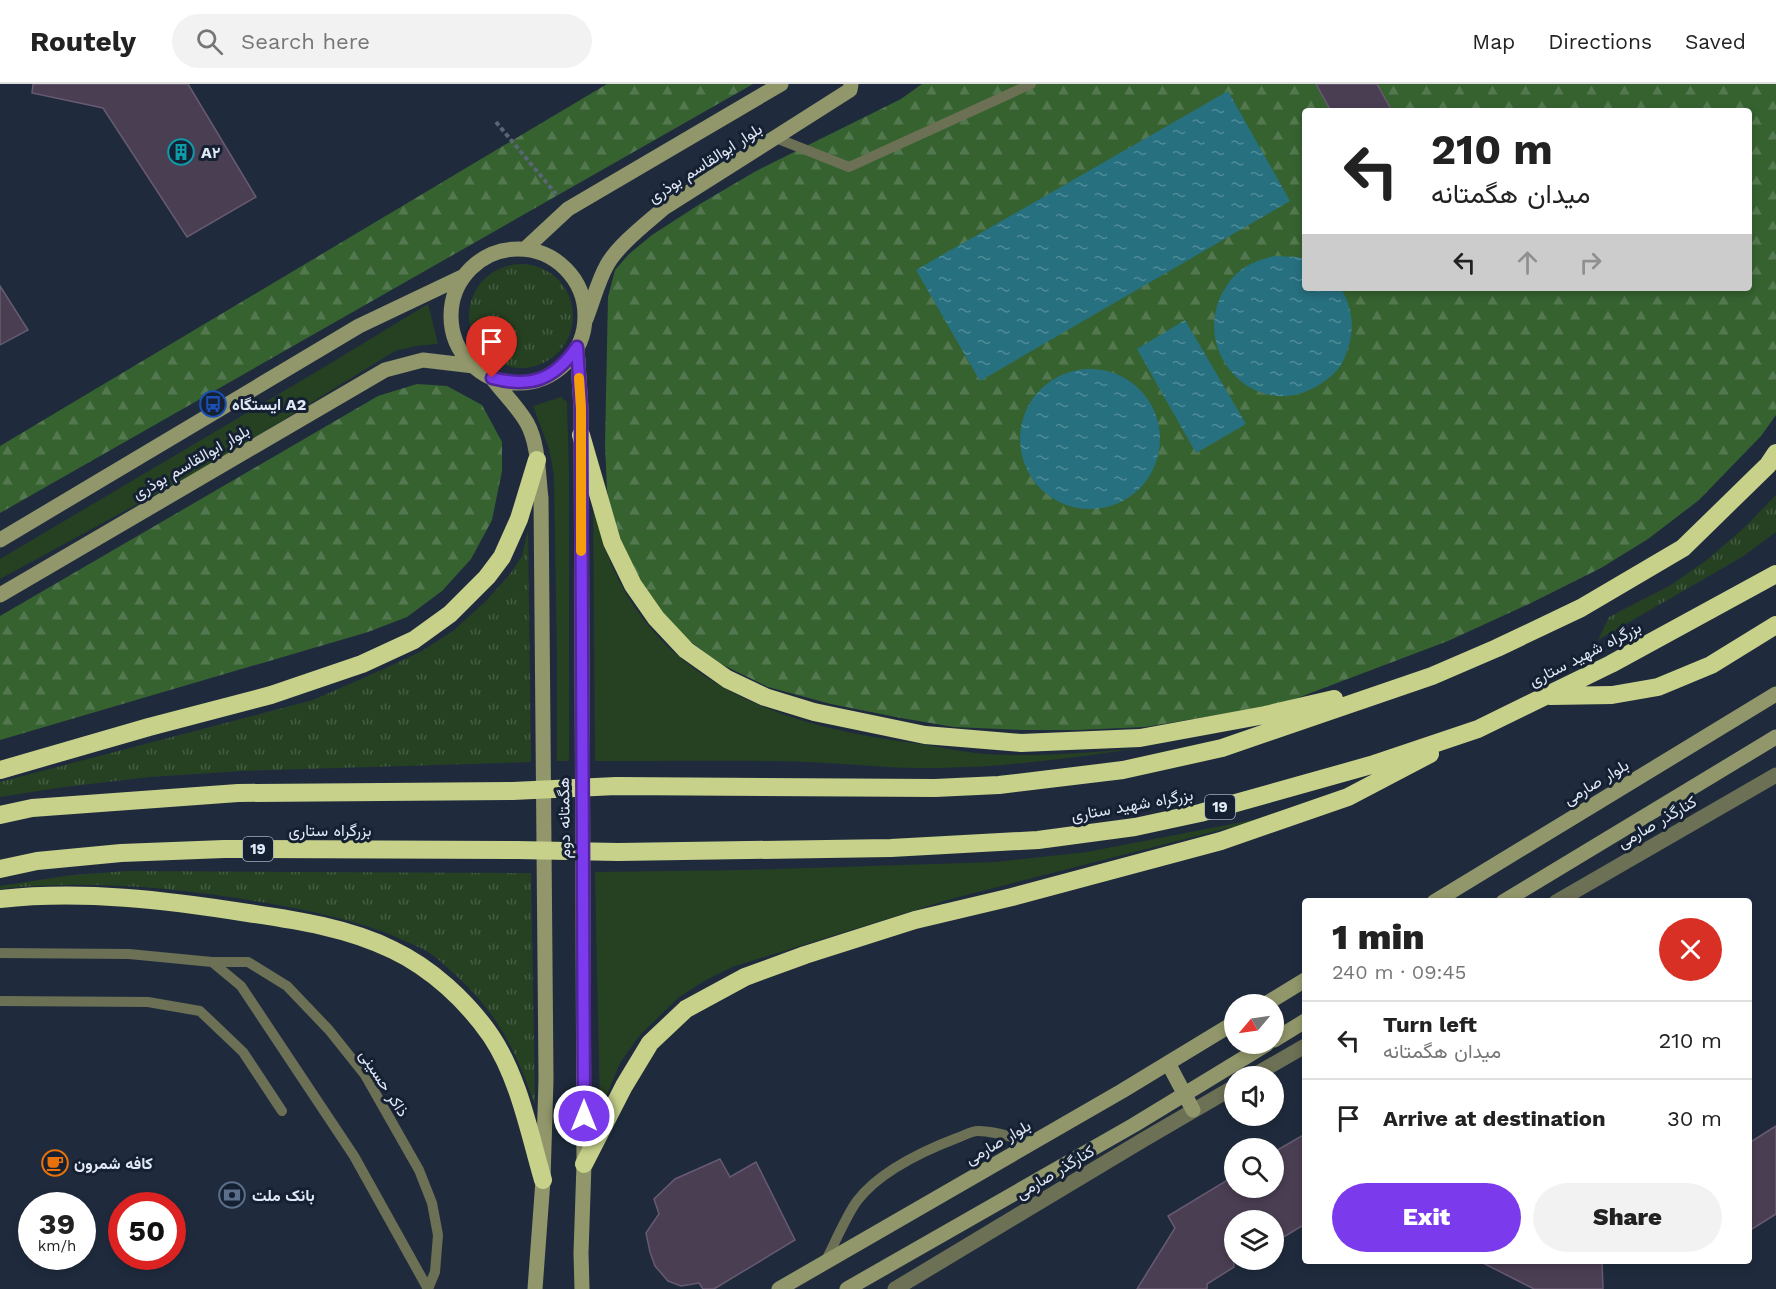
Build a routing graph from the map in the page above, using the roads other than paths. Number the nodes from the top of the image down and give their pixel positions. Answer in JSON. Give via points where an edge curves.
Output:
{"nodes":[{"id":1,"x":781,"y":84,"type":"edge"},
{"id":2,"x":850,"y":84,"type":"edge"},
{"id":3,"x":1031,"y":84,"type":"edge"},
{"id":4,"x":776,"y":138,"type":"junction"},
{"id":5,"x":525,"y":249,"type":"junction"},
{"id":6,"x":462,"y":277,"type":"junction"},
{"id":7,"x":584,"y":324,"type":"junction"},
{"id":8,"x":577,"y":347,"type":"junction"},
{"id":9,"x":474,"y":366,"type":"junction"},
{"id":10,"x":492,"y":378,"type":"junction"},
{"id":11,"x":581,"y":435,"type":"junction"},
{"id":12,"x":1776,"y":453,"type":"edge"},
{"id":13,"x":537,"y":460,"type":"junction"},
{"id":14,"x":0,"y":540,"type":"edge"},
{"id":15,"x":1776,"y":574,"type":"edge"},
{"id":16,"x":0,"y":595,"type":"edge"},
{"id":17,"x":1776,"y":625,"type":"edge"},
{"id":18,"x":1432,"y":676,"type":"junction"},
{"id":19,"x":1776,"y":694,"type":"edge"},
{"id":20,"x":1545,"y":696,"type":"junction"},
{"id":21,"x":1478,"y":729,"type":"junction"},
{"id":22,"x":1776,"y":737,"type":"edge"},
{"id":23,"x":0,"y":770,"type":"edge"},
{"id":24,"x":1776,"y":775,"type":"edge"},
{"id":25,"x":0,"y":815,"type":"edge"},
{"id":26,"x":517,"y":850,"type":"joint"},
{"id":27,"x":0,"y":868,"type":"edge"},
{"id":28,"x":1441,"y":898,"type":"edge"},
{"id":29,"x":1510,"y":898,"type":"edge"},
{"id":30,"x":1563,"y":898,"type":"edge"},
{"id":31,"x":0,"y":899,"type":"edge"},
{"id":32,"x":0,"y":953,"type":"edge"},
{"id":33,"x":212,"y":962,"type":"junction"},
{"id":34,"x":1302,"y":982,"type":"edge"},
{"id":35,"x":1282,"y":994,"type":"edge"},
{"id":36,"x":0,"y":1001,"type":"edge"},
{"id":37,"x":1302,"y":1023,"type":"edge"},
{"id":38,"x":1224,"y":1029,"type":"edge"},
{"id":39,"x":1284,"y":1034,"type":"edge"},
{"id":40,"x":1302,"y":1048,"type":"edge"},
{"id":41,"x":1250,"y":1054,"type":"edge"},
{"id":42,"x":1168,"y":1063,"type":"junction"},
{"id":43,"x":1270,"y":1066,"type":"edge"},
{"id":44,"x":1224,"y":1093,"type":"edge"},
{"id":45,"x":1184,"y":1094,"type":"junction"},
{"id":46,"x":1194,"y":1110,"type":"junction"},
{"id":47,"x":282,"y":1111,"type":"dead end"},
{"id":48,"x":1032,"y":1143,"type":"junction"},
{"id":49,"x":584,"y":1164,"type":"junction"},
{"id":50,"x":543,"y":1180,"type":"junction"},
{"id":51,"x":825,"y":1262,"type":"junction"},
{"id":52,"x":535,"y":1289,"type":"edge"},
{"id":53,"x":582,"y":1289,"type":"edge"},
{"id":54,"x":778,"y":1289,"type":"edge"},
{"id":55,"x":847,"y":1289,"type":"edge"},
{"id":56,"x":895,"y":1289,"type":"edge"}],
"edges":[{"from":1,"to":5,"type":"main road","name":"بلوار ابوالقاسم بوذری","via":[[568,209]]},
{"from":2,"to":4,"type":"main road","name":"بلوار ابوالقاسم بوذری","via":[[850,90]]},
{"from":3,"to":4,"type":"lane","via":[[849,167]]},
{"from":4,"to":7,"type":"main road","name":"بلوار ابوالقاسم بوذری","via":[[664,208],[630,239],[606,266]]},
{"from":5,"to":6,"type":"main road","via":[[490,254]]},
{"from":5,"to":7,"type":"main road","via":[[546,255],[563,266],[584,303]]},
{"from":6,"to":9,"type":"main road","via":[[454,293],[453,333]]},
{"from":6,"to":14,"type":"main road","name":"بلوار ابوالقاسم بوذری","via":[[359,327]]},
{"from":7,"to":8,"type":"main road"},
{"from":8,"to":10,"type":"main road","via":[[566,363],[531,382]]},
{"from":8,"to":11,"type":"main road","name":"هگمتانه دوم"},
{"from":9,"to":10,"type":"main road"},
{"from":9,"to":16,"type":"main road","name":"بلوار ابوالقاسم بوذری","via":[[423,360],[385,370]]},
{"from":10,"to":13,"type":"main road","name":"هگمتانه دوم","via":[[528,424]]},
{"from":11,"to":18,"type":"highway","via":[[612,542],[633,585],[656,618],[686,650],[727,679],[765,697],[814,712],[925,735],[1021,743],[1140,738],[1265,715]]},
{"from":11,"to":49,"type":"main road","name":"هگمتانه دوم"},
{"from":12,"to":18,"type":"highway","via":[[1683,548],[1581,608]]},
{"from":13,"to":23,"type":"highway","via":[[519,519],[502,557],[450,614],[414,640],[363,664],[271,695]]},
{"from":13,"to":50,"type":"main road","name":"هگمتانه دوم","via":[[541,498],[544,756]]},
{"from":15,"to":20,"type":"highway","name":"بزرگراه شهید ستاری","number":"19"},
{"from":17,"to":20,"type":"highway","via":[[1711,665],[1658,687],[1612,695]]},
{"from":18,"to":25,"type":"highway","via":[[1222,748],[1123,770],[999,785],[616,786],[513,791],[238,793],[32,808]]},
{"from":19,"to":28,"type":"main road","name":"بلوار صارمی"},
{"from":20,"to":21,"type":"highway","name":"بزرگراه شهید ستاری","number":"19"},
{"from":21,"to":26,"type":"highway","name":"بزرگراه شهید ستاری","number":"19","via":[[1200,813],[1136,827],[1038,840],[891,848]]},
{"from":21,"to":49,"type":"highway","via":[[1348,797],[1231,837],[915,920],[745,977],[686,1009],[650,1043]]},
{"from":22,"to":29,"type":"main road"},
{"from":24,"to":30,"type":"street","name":"کنارگذر صارمی"},
{"from":26,"to":27,"type":"highway","name":"بزرگراه ستاری","number":"19","via":[[224,849],[121,853]]},
{"from":31,"to":50,"type":"highway","via":[[86,896],[172,901],[284,918],[355,935],[393,950],[428,971],[463,1001],[491,1036],[514,1080]]},
{"from":32,"to":33,"type":"lane","name":"ذاکر حسینی","via":[[129,954]]},
{"from":33,"to":33,"type":"lane","name":"ذاکر حسینی","via":[[241,986],[354,1156],[428,1289],[435,1272],[438,1235],[432,1203],[419,1170],[365,1075],[287,986],[248,962]]},
{"from":34,"to":35,"type":"main road"},
{"from":36,"to":47,"type":"lane","via":[[148,1002],[200,1011],[243,1052]]},
{"from":37,"to":39,"type":"main road"},
{"from":38,"to":42,"type":"main road","name":"بلوار صارمی"},
{"from":40,"to":43,"type":"street"},
{"from":41,"to":45,"type":"main road"},
{"from":42,"to":45,"type":"main road"},
{"from":42,"to":48,"type":"main road","name":"بلوار صارمی"},
{"from":44,"to":46,"type":"street","name":"کنارگذر صارمی"},
{"from":45,"to":46,"type":"main road"},
{"from":45,"to":55,"type":"main road"},
{"from":46,"to":56,"type":"street","name":"کنارگذر صارمی"},
{"from":48,"to":51,"type":"main road","name":"بلوار صارمی"},
{"from":48,"to":51,"type":"lane","via":[[976,1131],[918,1156],[870,1186],[856,1202]]},
{"from":49,"to":53,"type":"main road","name":"هگمتانه دوم"},
{"from":50,"to":52,"type":"main road","name":"هگمتانه دوم"},
{"from":51,"to":54,"type":"main road","name":"بلوار صارمی"}]}
